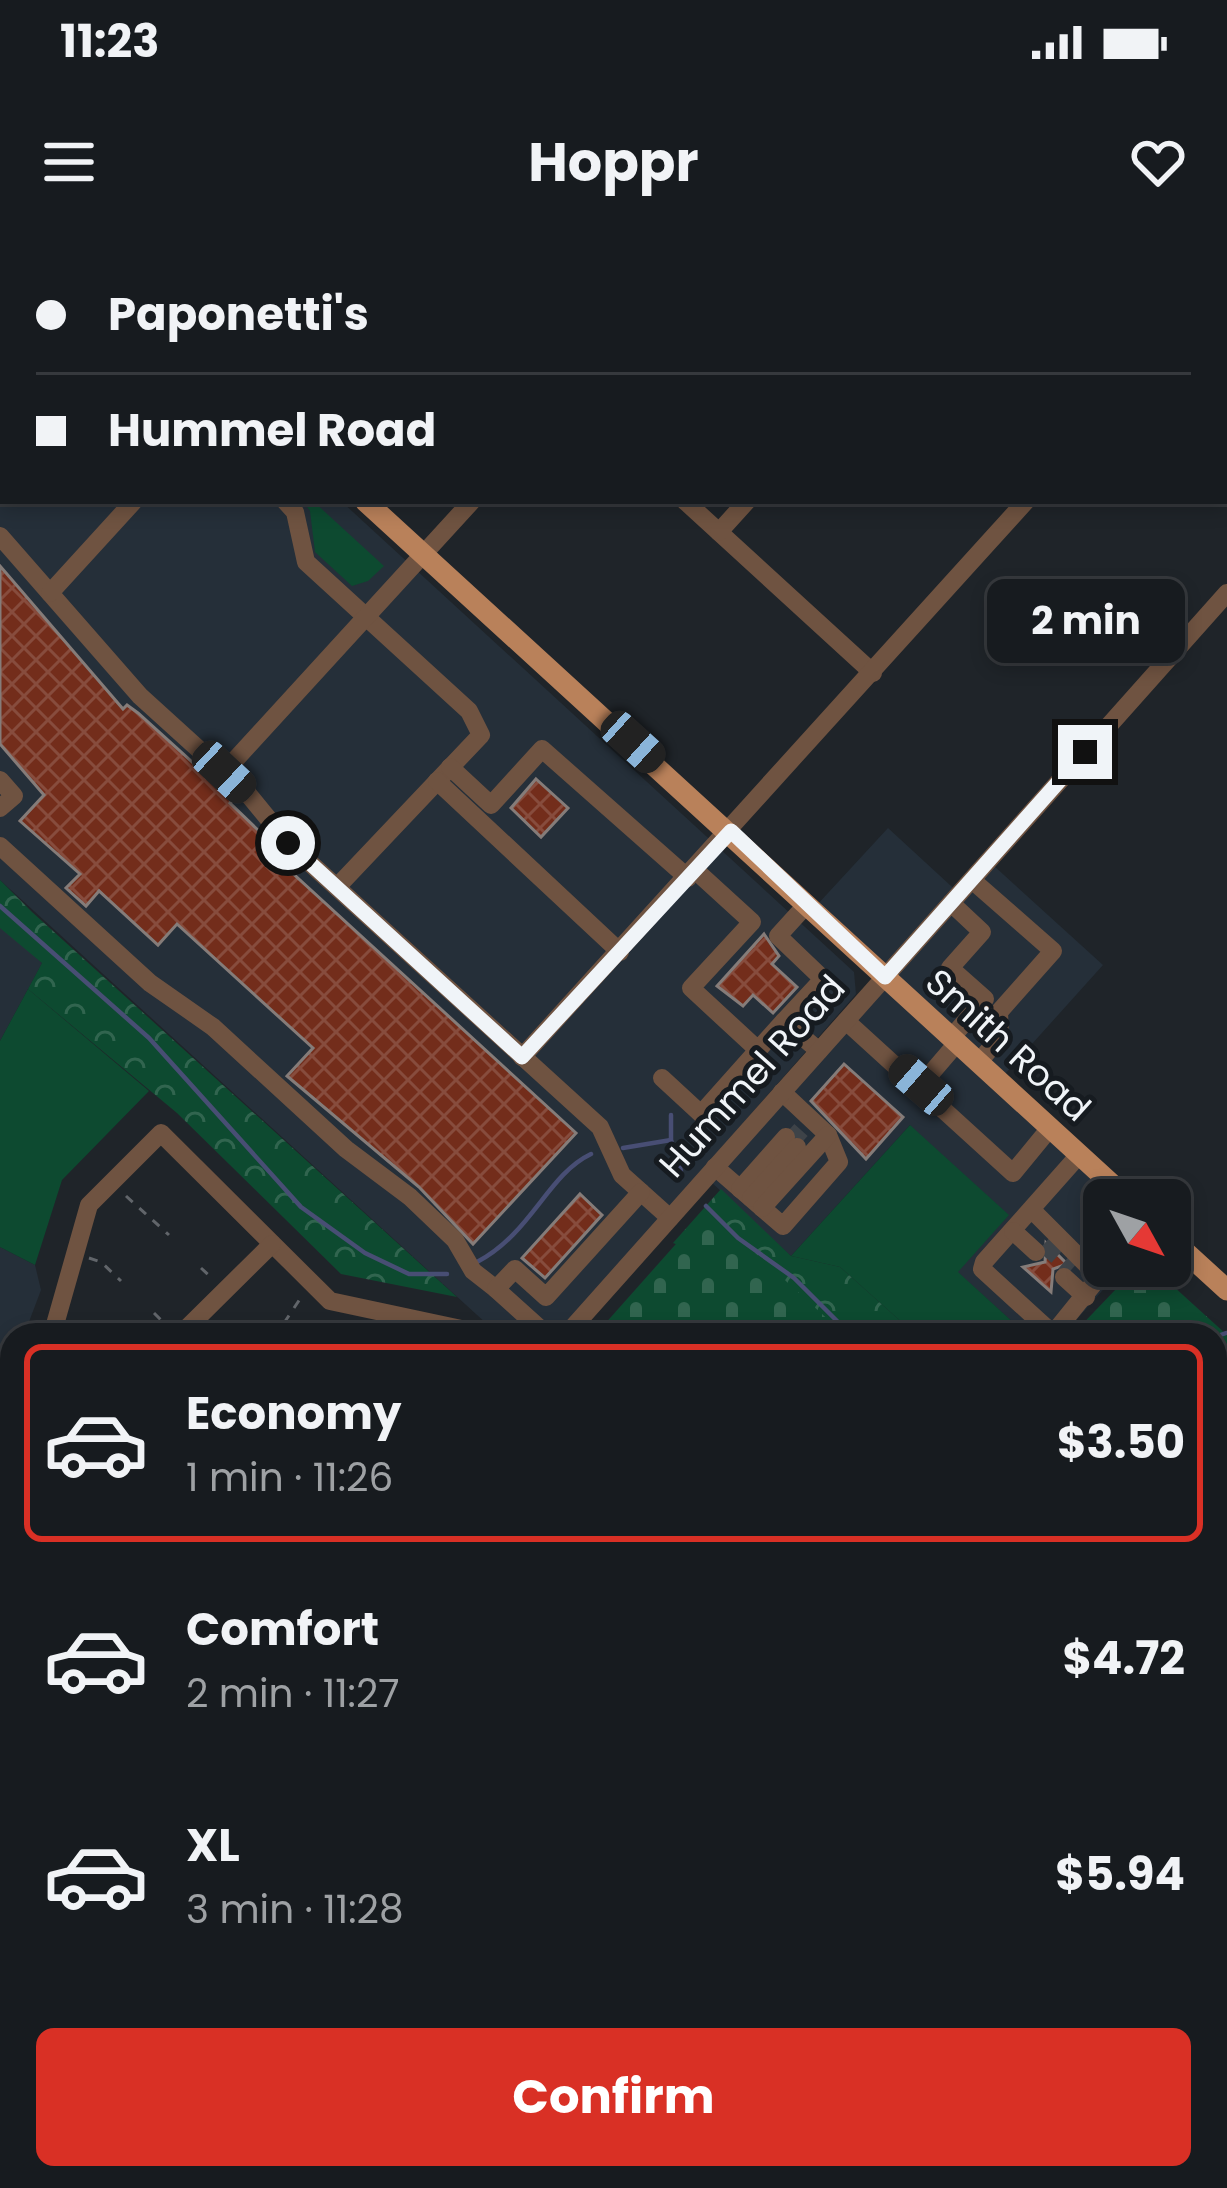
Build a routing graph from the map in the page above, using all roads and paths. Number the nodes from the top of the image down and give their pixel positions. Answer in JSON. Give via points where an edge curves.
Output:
{"nodes":[{"id":1,"x":131,"y":504,"type":"edge"},
{"id":2,"x":288,"y":504,"type":"edge"},
{"id":3,"x":368,"y":504,"type":"edge"},
{"id":4,"x":469,"y":504,"type":"edge"},
{"id":5,"x":689,"y":504,"type":"edge"},
{"id":6,"x":744,"y":504,"type":"edge"},
{"id":7,"x":1023,"y":504,"type":"edge"},
{"id":8,"x":719,"y":532,"type":"junction"},
{"id":9,"x":0,"y":536,"type":"edge"},
{"id":10,"x":424,"y":553,"type":"junction"},
{"id":11,"x":1227,"y":592,"type":"edge"},
{"id":12,"x":50,"y":593,"type":"junction"},
{"id":13,"x":366,"y":618,"type":"junction"},
{"id":14,"x":873,"y":673,"type":"junction"},
{"id":15,"x":224,"y":772,"type":"junction"},
{"id":16,"x":444,"y":774,"type":"junction"},
{"id":17,"x":0,"y":780,"type":"edge"},
{"id":18,"x":0,"y":808,"type":"edge"},
{"id":19,"x":731,"y":831,"type":"junction"},
{"id":20,"x":0,"y":846,"type":"edge"},
{"id":21,"x":691,"y":874,"type":"junction"},
{"id":22,"x":971,"y":880,"type":"junction"},
{"id":23,"x":337,"y":887,"type":"junction"},
{"id":24,"x":951,"y":903,"type":"junction"},
{"id":25,"x":807,"y":904,"type":"junction"},
{"id":26,"x":620,"y":952,"type":"junction"},
{"id":27,"x":885,"y":977,"type":"junction"},
{"id":28,"x":992,"y":1005,"type":"junction"},
{"id":29,"x":784,"y":1021,"type":"junction"},
{"id":30,"x":846,"y":1021,"type":"junction"},
{"id":31,"x":954,"y":1040,"type":"junction"},
{"id":32,"x":758,"y":1050,"type":"junction"},
{"id":33,"x":819,"y":1051,"type":"junction"},
{"id":34,"x":522,"y":1057,"type":"junction"},
{"id":35,"x":978,"y":1063,"type":"junction"},
{"id":36,"x":662,"y":1078,"type":"dead end"},
{"id":37,"x":921,"y":1085,"type":"junction"},
{"id":38,"x":782,"y":1092,"type":"junction"},
{"id":39,"x":1050,"y":1128,"type":"junction"},
{"id":40,"x":806,"y":1133,"type":"junction"},
{"id":41,"x":1079,"y":1155,"type":"junction"},
{"id":42,"x":715,"y":1168,"type":"junction"},
{"id":43,"x":1106,"y":1179,"type":"edge"},
{"id":44,"x":112,"y":1182,"type":"junction"},
{"id":45,"x":641,"y":1192,"type":"junction"},
{"id":46,"x":751,"y":1198,"type":"junction"},
{"id":47,"x":670,"y":1218,"type":"junction"},
{"id":48,"x":1022,"y":1222,"type":"junction"},
{"id":49,"x":169,"y":1235,"type":"dead end"},
{"id":50,"x":272,"y":1244,"type":"junction"},
{"id":51,"x":1040,"y":1248,"type":"tunnel mouth"},
{"id":52,"x":1191,"y":1257,"type":"edge"},
{"id":53,"x":96,"y":1260,"type":"dead end"},
{"id":54,"x":201,"y":1268,"type":"dead end"},
{"id":55,"x":1068,"y":1273,"type":"tunnel mouth"},
{"id":56,"x":209,"y":1275,"type":"dead end"},
{"id":57,"x":121,"y":1281,"type":"dead end"},
{"id":58,"x":496,"y":1289,"type":"junction"},
{"id":59,"x":1227,"y":1290,"type":"edge"},
{"id":60,"x":1090,"y":1293,"type":"junction"},
{"id":61,"x":298,"y":1300,"type":"dead end"},
{"id":62,"x":154,"y":1313,"type":"dead end"},
{"id":63,"x":163,"y":1322,"type":"dead end"},
{"id":64,"x":62,"y":1323,"type":"edge"},
{"id":65,"x":192,"y":1323,"type":"edge"},
{"id":66,"x":284,"y":1323,"type":"dead end"},
{"id":67,"x":433,"y":1323,"type":"edge"},
{"id":68,"x":534,"y":1323,"type":"edge"},
{"id":69,"x":577,"y":1323,"type":"edge"},
{"id":70,"x":1036,"y":1323,"type":"edge"},
{"id":71,"x":1062,"y":1323,"type":"edge"}],
"edges":[{"from":1,"to":12,"type":"street"},
{"from":2,"to":13,"type":"street","via":[[305,562]]},
{"from":3,"to":10,"type":"main road","name":"Smith Road"},
{"from":4,"to":10,"type":"street"},
{"from":5,"to":8,"type":"street"},
{"from":6,"to":8,"type":"street"},
{"from":7,"to":14,"type":"street"},
{"from":8,"to":14,"type":"street"},
{"from":9,"to":12,"type":"street"},
{"from":10,"to":13,"type":"street"},
{"from":10,"to":19,"type":"main road","name":"Smith Road"},
{"from":11,"to":22,"type":"street","name":"Hummel Road"},
{"from":12,"to":15,"type":"street","via":[[140,696]]},
{"from":13,"to":15,"type":"street"},
{"from":13,"to":16,"type":"street","via":[[474,718],[481,735]]},
{"from":14,"to":19,"type":"street"},
{"from":15,"to":23,"type":"street"},
{"from":16,"to":21,"type":"street","via":[[491,805],[542,749]]},
{"from":16,"to":23,"type":"street"},
{"from":16,"to":26,"type":"street"},
{"from":17,"to":18,"type":"street","via":[[14,796]]},
{"from":19,"to":21,"type":"street"},
{"from":19,"to":25,"type":"main road","name":"Smith Road"},
{"from":20,"to":58,"type":"street","via":[[150,983],[213,1027],[410,1197]]},
{"from":21,"to":26,"type":"street"},
{"from":21,"to":32,"type":"street","via":[[752,922],[691,988]]},
{"from":22,"to":24,"type":"street","name":"Hummel Road"},
{"from":22,"to":28,"type":"street","via":[[1053,951]]},
{"from":23,"to":34,"type":"street"},
{"from":24,"to":27,"type":"street","name":"Hummel Road"},
{"from":24,"to":28,"type":"street","via":[[982,932],[950,968]]},
{"from":25,"to":27,"type":"main road","name":"Smith Road"},
{"from":25,"to":29,"type":"street","via":[[778,936],[823,979]]},
{"from":26,"to":34,"type":"street"},
{"from":27,"to":30,"type":"street","name":"Hummel Road"},
{"from":27,"to":31,"type":"main road","name":"Smith Road"},
{"from":28,"to":31,"type":"street"},
{"from":28,"to":35,"type":"street","via":[[1000,1037]]},
{"from":29,"to":32,"type":"street"},
{"from":29,"to":33,"type":"street"},
{"from":30,"to":33,"type":"street","name":"Hummel Road"},
{"from":30,"to":37,"type":"street"},
{"from":31,"to":35,"type":"main road","name":"Smith Road"},
{"from":31,"to":37,"type":"street"},
{"from":32,"to":36,"type":"street","via":[[701,1114]]},
{"from":33,"to":38,"type":"street","name":"Hummel Road"},
{"from":34,"to":45,"type":"street","via":[[599,1127],[618,1170]]},
{"from":35,"to":39,"type":"main road","name":"Smith Road"},
{"from":37,"to":39,"type":"street","via":[[1013,1173]]},
{"from":38,"to":40,"type":"street"},
{"from":38,"to":42,"type":"street","name":"Hummel Road"},
{"from":39,"to":41,"type":"main road","name":"Smith Road"},
{"from":40,"to":46,"type":"street"},
{"from":40,"to":46,"type":"street","via":[[839,1162],[783,1226]]},
{"from":41,"to":43,"type":"main road","name":"Smith Road"},
{"from":41,"to":48,"type":"street"},
{"from":42,"to":46,"type":"street"},
{"from":42,"to":47,"type":"street","name":"Hummel Road"},
{"from":44,"to":49,"type":"path"},
{"from":44,"to":50,"type":"street","via":[[161,1133]]},
{"from":44,"to":64,"type":"street","via":[[89,1205]]},
{"from":45,"to":47,"type":"street"},
{"from":45,"to":58,"type":"street","via":[[546,1297],[515,1269]]},
{"from":47,"to":69,"type":"street","name":"Hummel Road"},
{"from":48,"to":51,"type":"street"},
{"from":48,"to":60,"type":"street","via":[[1093,1265],[1099,1276]]},
{"from":48,"to":70,"type":"street","via":[[984,1262],[984,1276]]},
{"from":50,"to":65,"type":"street"},
{"from":50,"to":67,"type":"street","via":[[330,1301]]},
{"from":52,"to":59,"type":"main road"},
{"from":53,"to":57,"type":"path"},
{"from":54,"to":56,"type":"path"},
{"from":55,"to":60,"type":"street"},
{"from":58,"to":68,"type":"street"},
{"from":60,"to":71,"type":"street"},
{"from":61,"to":66,"type":"path"},
{"from":62,"to":63,"type":"path"}]}
